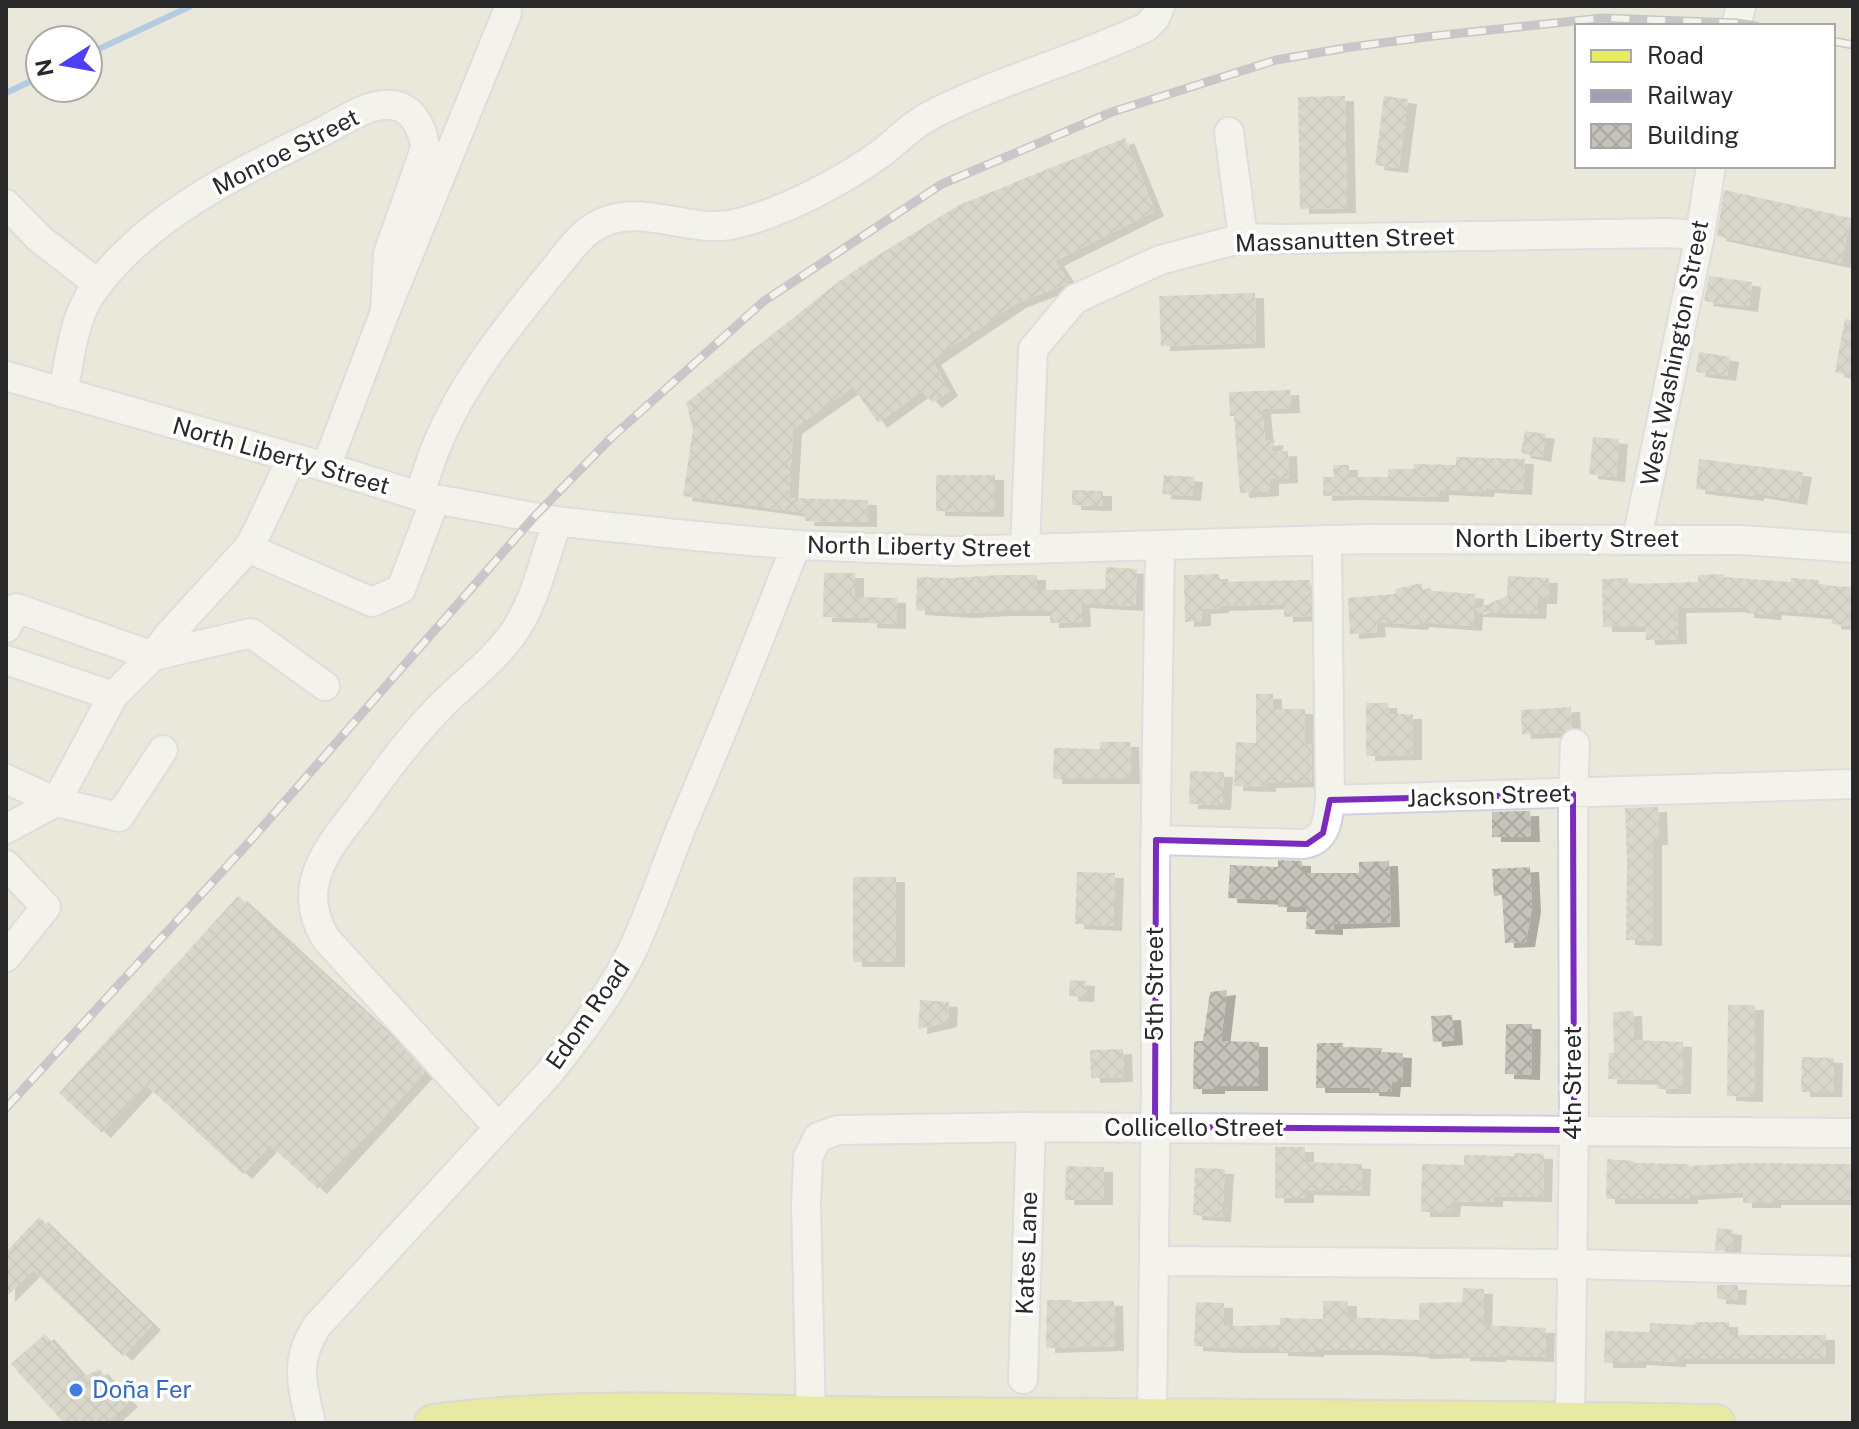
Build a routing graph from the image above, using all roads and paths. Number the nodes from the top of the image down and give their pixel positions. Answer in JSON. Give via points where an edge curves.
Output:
{"nodes":[{"id":1,"x":1160,"y":6,"type":"edge"},
{"id":2,"x":507,"y":13,"type":"dead end"},
{"id":3,"x":1229,"y":132,"type":"dead end"},
{"id":4,"x":1711,"y":168,"type":"edge"},
{"id":5,"x":6,"y":204,"type":"edge"},
{"id":6,"x":1700,"y":235,"type":"junction"},
{"id":7,"x":1243,"y":238,"type":"junction"},
{"id":8,"x":98,"y":284,"type":"junction"},
{"id":9,"x":385,"y":312,"type":"junction"},
{"id":10,"x":6,"y":376,"type":"edge"},
{"id":11,"x":63,"y":393,"type":"junction"},
{"id":12,"x":292,"y":458,"type":"junction"},
{"id":13,"x":326,"y":467,"type":"junction"},
{"id":14,"x":427,"y":498,"type":"junction"},
{"id":15,"x":558,"y":521,"type":"junction"},
{"id":16,"x":1637,"y":539,"type":"junction"},
{"id":17,"x":1327,"y":540,"type":"junction"},
{"id":18,"x":796,"y":545,"type":"junction"},
{"id":19,"x":1160,"y":545,"type":"junction"},
{"id":20,"x":248,"y":548,"type":"junction"},
{"id":21,"x":1853,"y":548,"type":"edge"},
{"id":22,"x":1025,"y":549,"type":"junction"},
{"id":23,"x":6,"y":628,"type":"edge"},
{"id":24,"x":153,"y":656,"type":"junction"},
{"id":25,"x":6,"y":660,"type":"edge"},
{"id":26,"x":325,"y":686,"type":"dead end"},
{"id":27,"x":113,"y":696,"type":"junction"},
{"id":28,"x":1575,"y":744,"type":"dead end"},
{"id":29,"x":163,"y":750,"type":"dead end"},
{"id":30,"x":6,"y":779,"type":"edge"},
{"id":31,"x":1853,"y":784,"type":"edge"},
{"id":32,"x":1573,"y":794,"type":"junction"},
{"id":33,"x":1330,"y":800,"type":"junction"},
{"id":34,"x":56,"y":802,"type":"junction"},
{"id":35,"x":6,"y":829,"type":"edge"},
{"id":36,"x":1156,"y":840,"type":"junction"},
{"id":37,"x":6,"y":865,"type":"edge"},
{"id":38,"x":6,"y":957,"type":"edge"},
{"id":39,"x":1031,"y":1127,"type":"junction"},
{"id":40,"x":1155,"y":1127,"type":"junction"},
{"id":41,"x":499,"y":1128,"type":"junction"},
{"id":42,"x":1574,"y":1130,"type":"junction"},
{"id":43,"x":1853,"y":1133,"type":"edge"},
{"id":44,"x":1154,"y":1261,"type":"junction"},
{"id":45,"x":1572,"y":1264,"type":"junction"},
{"id":46,"x":1853,"y":1271,"type":"edge"},
{"id":47,"x":1023,"y":1379,"type":"dead end"},
{"id":48,"x":811,"y":1416,"type":"junction"},
{"id":49,"x":1152,"y":1420,"type":"edge"},
{"id":50,"x":1570,"y":1422,"type":"edge"},
{"id":51,"x":311,"y":1423,"type":"edge"},
{"id":52,"x":433,"y":1423,"type":"edge"},
{"id":53,"x":1716,"y":1423,"type":"edge"}],
"edges":[{"from":1,"to":14,"type":"street","via":[[1146,27],[936,112],[838,181],[762,215],[717,226],[626,216],[595,227],[580,238],[512,322],[471,381],[437,445]]},
{"from":2,"to":9,"type":"street","name":"Monroe Street"},
{"from":3,"to":7,"type":"street"},
{"from":4,"to":6,"type":"street","name":"West Washington Street"},
{"from":5,"to":8,"type":"street","via":[[40,239]]},
{"from":6,"to":7,"type":"street","name":"Massanutten Street"},
{"from":6,"to":16,"type":"street","name":"West Washington Street"},
{"from":7,"to":22,"type":"street","name":"Massanutten Street","via":[[1160,260],[1075,299],[1033,349]]},
{"from":8,"to":9,"type":"street","name":"Monroe Street","via":[[154,228],[200,196],[352,116],[391,105],[418,123],[425,149],[388,254]]},
{"from":8,"to":11,"type":"street","name":"Monroe Street","via":[[80,318]]},
{"from":9,"to":13,"type":"street","name":"Monroe Street"},
{"from":10,"to":11,"type":"street","name":"North Liberty Street"},
{"from":11,"to":12,"type":"street","name":"North Liberty Street"},
{"from":12,"to":13,"type":"street","name":"North Liberty Street"},
{"from":12,"to":20,"type":"street"},
{"from":13,"to":14,"type":"street","name":"North Liberty Street"},
{"from":14,"to":15,"type":"street","name":"North Liberty Street"},
{"from":14,"to":20,"type":"street","via":[[401,589],[372,602]]},
{"from":15,"to":18,"type":"street","name":"North Liberty Street"},
{"from":15,"to":41,"type":"street","via":[[530,603],[515,630],[401,749],[335,841],[313,889],[314,911],[326,939]]},
{"from":16,"to":17,"type":"street","name":"North Liberty Street"},
{"from":16,"to":21,"type":"street","name":"North Liberty Street"},
{"from":17,"to":19,"type":"street","name":"North Liberty Street"},
{"from":17,"to":33,"type":"street"},
{"from":18,"to":22,"type":"street","name":"North Liberty Street"},
{"from":18,"to":41,"type":"street","name":"Edom Road","via":[[631,952],[573,1043]]},
{"from":19,"to":22,"type":"street","name":"North Liberty Street"},
{"from":19,"to":36,"type":"street","name":"5th Street"},
{"from":20,"to":24,"type":"street"},
{"from":23,"to":24,"type":"street","via":[[16,608]]},
{"from":24,"to":26,"type":"street","via":[[251,633]]},
{"from":24,"to":27,"type":"street"},
{"from":25,"to":27,"type":"street"},
{"from":27,"to":34,"type":"street"},
{"from":28,"to":32,"type":"street","name":"4th Street"},
{"from":29,"to":34,"type":"street","via":[[119,817]]},
{"from":30,"to":34,"type":"street"},
{"from":31,"to":32,"type":"street","name":"Jackson Street"},
{"from":32,"to":33,"type":"street","name":"Jackson Street"},
{"from":32,"to":42,"type":"street","name":"4th Street"},
{"from":33,"to":36,"type":"street","via":[[1323,833],[1307,844]]},
{"from":34,"to":35,"type":"street"},
{"from":36,"to":40,"type":"street","name":"5th Street"},
{"from":37,"to":38,"type":"street","via":[[46,907]]},
{"from":39,"to":40,"type":"street","name":"Collicello Street"},
{"from":39,"to":47,"type":"street","name":"Kates Lane"},
{"from":39,"to":48,"type":"street","name":"Collicello Street","via":[[838,1130],[818,1137],[808,1157],[807,1193]]},
{"from":40,"to":42,"type":"street","name":"Collicello Street"},
{"from":40,"to":44,"type":"street","name":"5th Street"},
{"from":41,"to":51,"type":"street","name":"Edom Road","via":[[311,1336],[301,1373]]},
{"from":42,"to":43,"type":"street","name":"Collicello Street"},
{"from":42,"to":45,"type":"street","name":"4th Street"},
{"from":44,"to":45,"type":"street"},
{"from":44,"to":49,"type":"street","name":"5th Street"},
{"from":45,"to":46,"type":"street"},
{"from":45,"to":50,"type":"street","name":"4th Street"},
{"from":48,"to":49,"type":"main road"},
{"from":48,"to":52,"type":"main road","via":[[572,1413]]},
{"from":49,"to":50,"type":"main road"},
{"from":50,"to":53,"type":"main road"}]}
